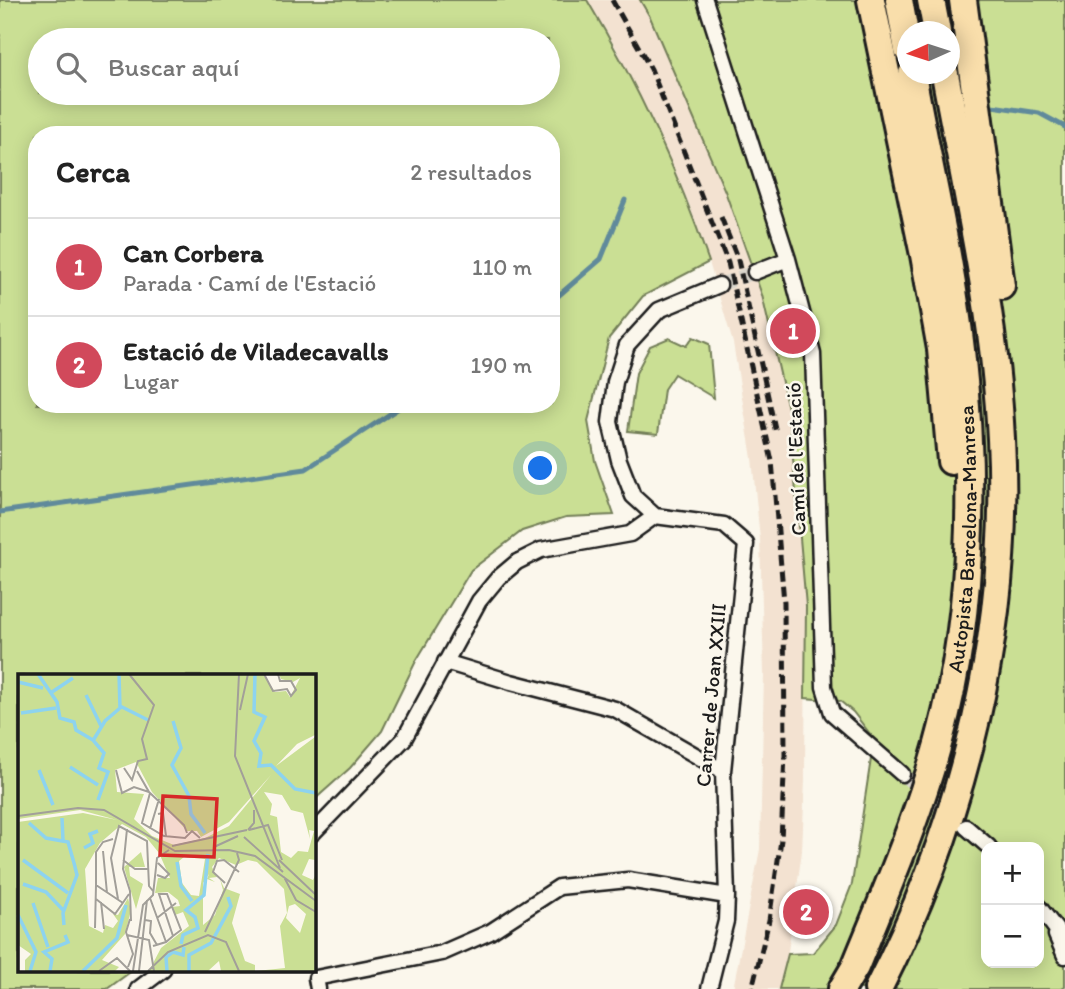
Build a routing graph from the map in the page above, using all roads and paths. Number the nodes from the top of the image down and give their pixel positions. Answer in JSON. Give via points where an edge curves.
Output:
{"nodes":[{"id":1,"x":705,"y":0,"type":"edge"},
{"id":2,"x":871,"y":0,"type":"edge"},
{"id":3,"x":899,"y":0,"type":"edge"},
{"id":4,"x":931,"y":0,"type":"edge"},
{"id":5,"x":963,"y":0,"type":"edge"},
{"id":6,"x":903,"y":21,"type":"edge"},
{"id":7,"x":935,"y":21,"type":"edge"},
{"id":8,"x":914,"y":84,"type":"edge"},
{"id":9,"x":947,"y":84,"type":"edge"},
{"id":10,"x":788,"y":259,"type":"junction"},
{"id":11,"x":754,"y":272,"type":"tunnel mouth"},
{"id":12,"x":719,"y":285,"type":"tunnel mouth"},
{"id":13,"x":1002,"y":494,"type":"junction"},
{"id":14,"x":655,"y":516,"type":"junction"},
{"id":15,"x":445,"y":662,"type":"junction"},
{"id":16,"x":723,"y":771,"type":"junction"},
{"id":17,"x":902,"y":774,"type":"tunnel mouth"},
{"id":18,"x":966,"y":827,"type":"tunnel mouth"},
{"id":19,"x":315,"y":831,"type":"edge"},
{"id":20,"x":983,"y":842,"type":"edge"},
{"id":21,"x":901,"y":857,"type":"junction"},
{"id":22,"x":727,"y":896,"type":"junction"},
{"id":23,"x":1044,"y":914,"type":"edge"},
{"id":24,"x":1051,"y":924,"type":"junction"},
{"id":25,"x":1065,"y":942,"type":"edge"},
{"id":26,"x":1065,"y":956,"type":"edge"},
{"id":27,"x":160,"y":972,"type":"edge"},
{"id":28,"x":138,"y":989,"type":"edge"},
{"id":29,"x":318,"y":989,"type":"edge"},
{"id":30,"x":709,"y":989,"type":"edge"},
{"id":31,"x":842,"y":989,"type":"edge"},
{"id":32,"x":878,"y":989,"type":"edge"}],
"edges":[{"from":1,"to":10,"type":"street","name":"Camí de l'Estació"},
{"from":2,"to":21,"type":"highway","via":[[941,349],[952,493],[948,603],[934,704]]},
{"from":3,"to":6,"type":"highway"},
{"from":4,"to":7,"type":"highway"},
{"from":5,"to":13,"type":"highway","via":[[1007,342]]},
{"from":8,"to":21,"type":"highway","name":"Autopista Barcelona-Manresa","via":[[961,348],[970,494],[960,632],[946,712]]},
{"from":9,"to":13,"type":"highway","name":"Autopista Barcelona-Manresa","via":[[993,343]]},
{"from":10,"to":11,"type":"street"},
{"from":10,"to":17,"type":"street","name":"Camí de l'Estació","via":[[813,354],[824,687],[832,713]]},
{"from":12,"to":14,"type":"street","via":[[659,310],[627,345],[615,382],[610,422],[619,460],[633,496]]},
{"from":13,"to":32,"type":"highway","name":"Autopista Barcelona-Manresa","via":[[991,637],[977,719],[952,811],[920,900]]},
{"from":14,"to":15,"type":"street","via":[[629,534],[541,550],[517,562],[479,601]]},
{"from":14,"to":16,"type":"street","name":"Carrer de Joan XXIII","via":[[724,526],[746,544]]},
{"from":15,"to":16,"type":"street","via":[[615,709]]},
{"from":15,"to":19,"type":"street","via":[[404,739]]},
{"from":16,"to":22,"type":"street","name":"Carrer de Joan XXIII"},
{"from":18,"to":20,"type":"street"},
{"from":21,"to":31,"type":"highway","name":"Autopista Barcelona-Manresa"},
{"from":22,"to":29,"type":"street","via":[[628,880],[559,887],[490,932],[442,953],[316,978]]},
{"from":22,"to":30,"type":"street","name":"Carrer de Joan XXIII","via":[[726,921]]},
{"from":23,"to":24,"type":"street"},
{"from":24,"to":25,"type":"street"},
{"from":24,"to":26,"type":"street"},
{"from":27,"to":28,"type":"street"}]}
